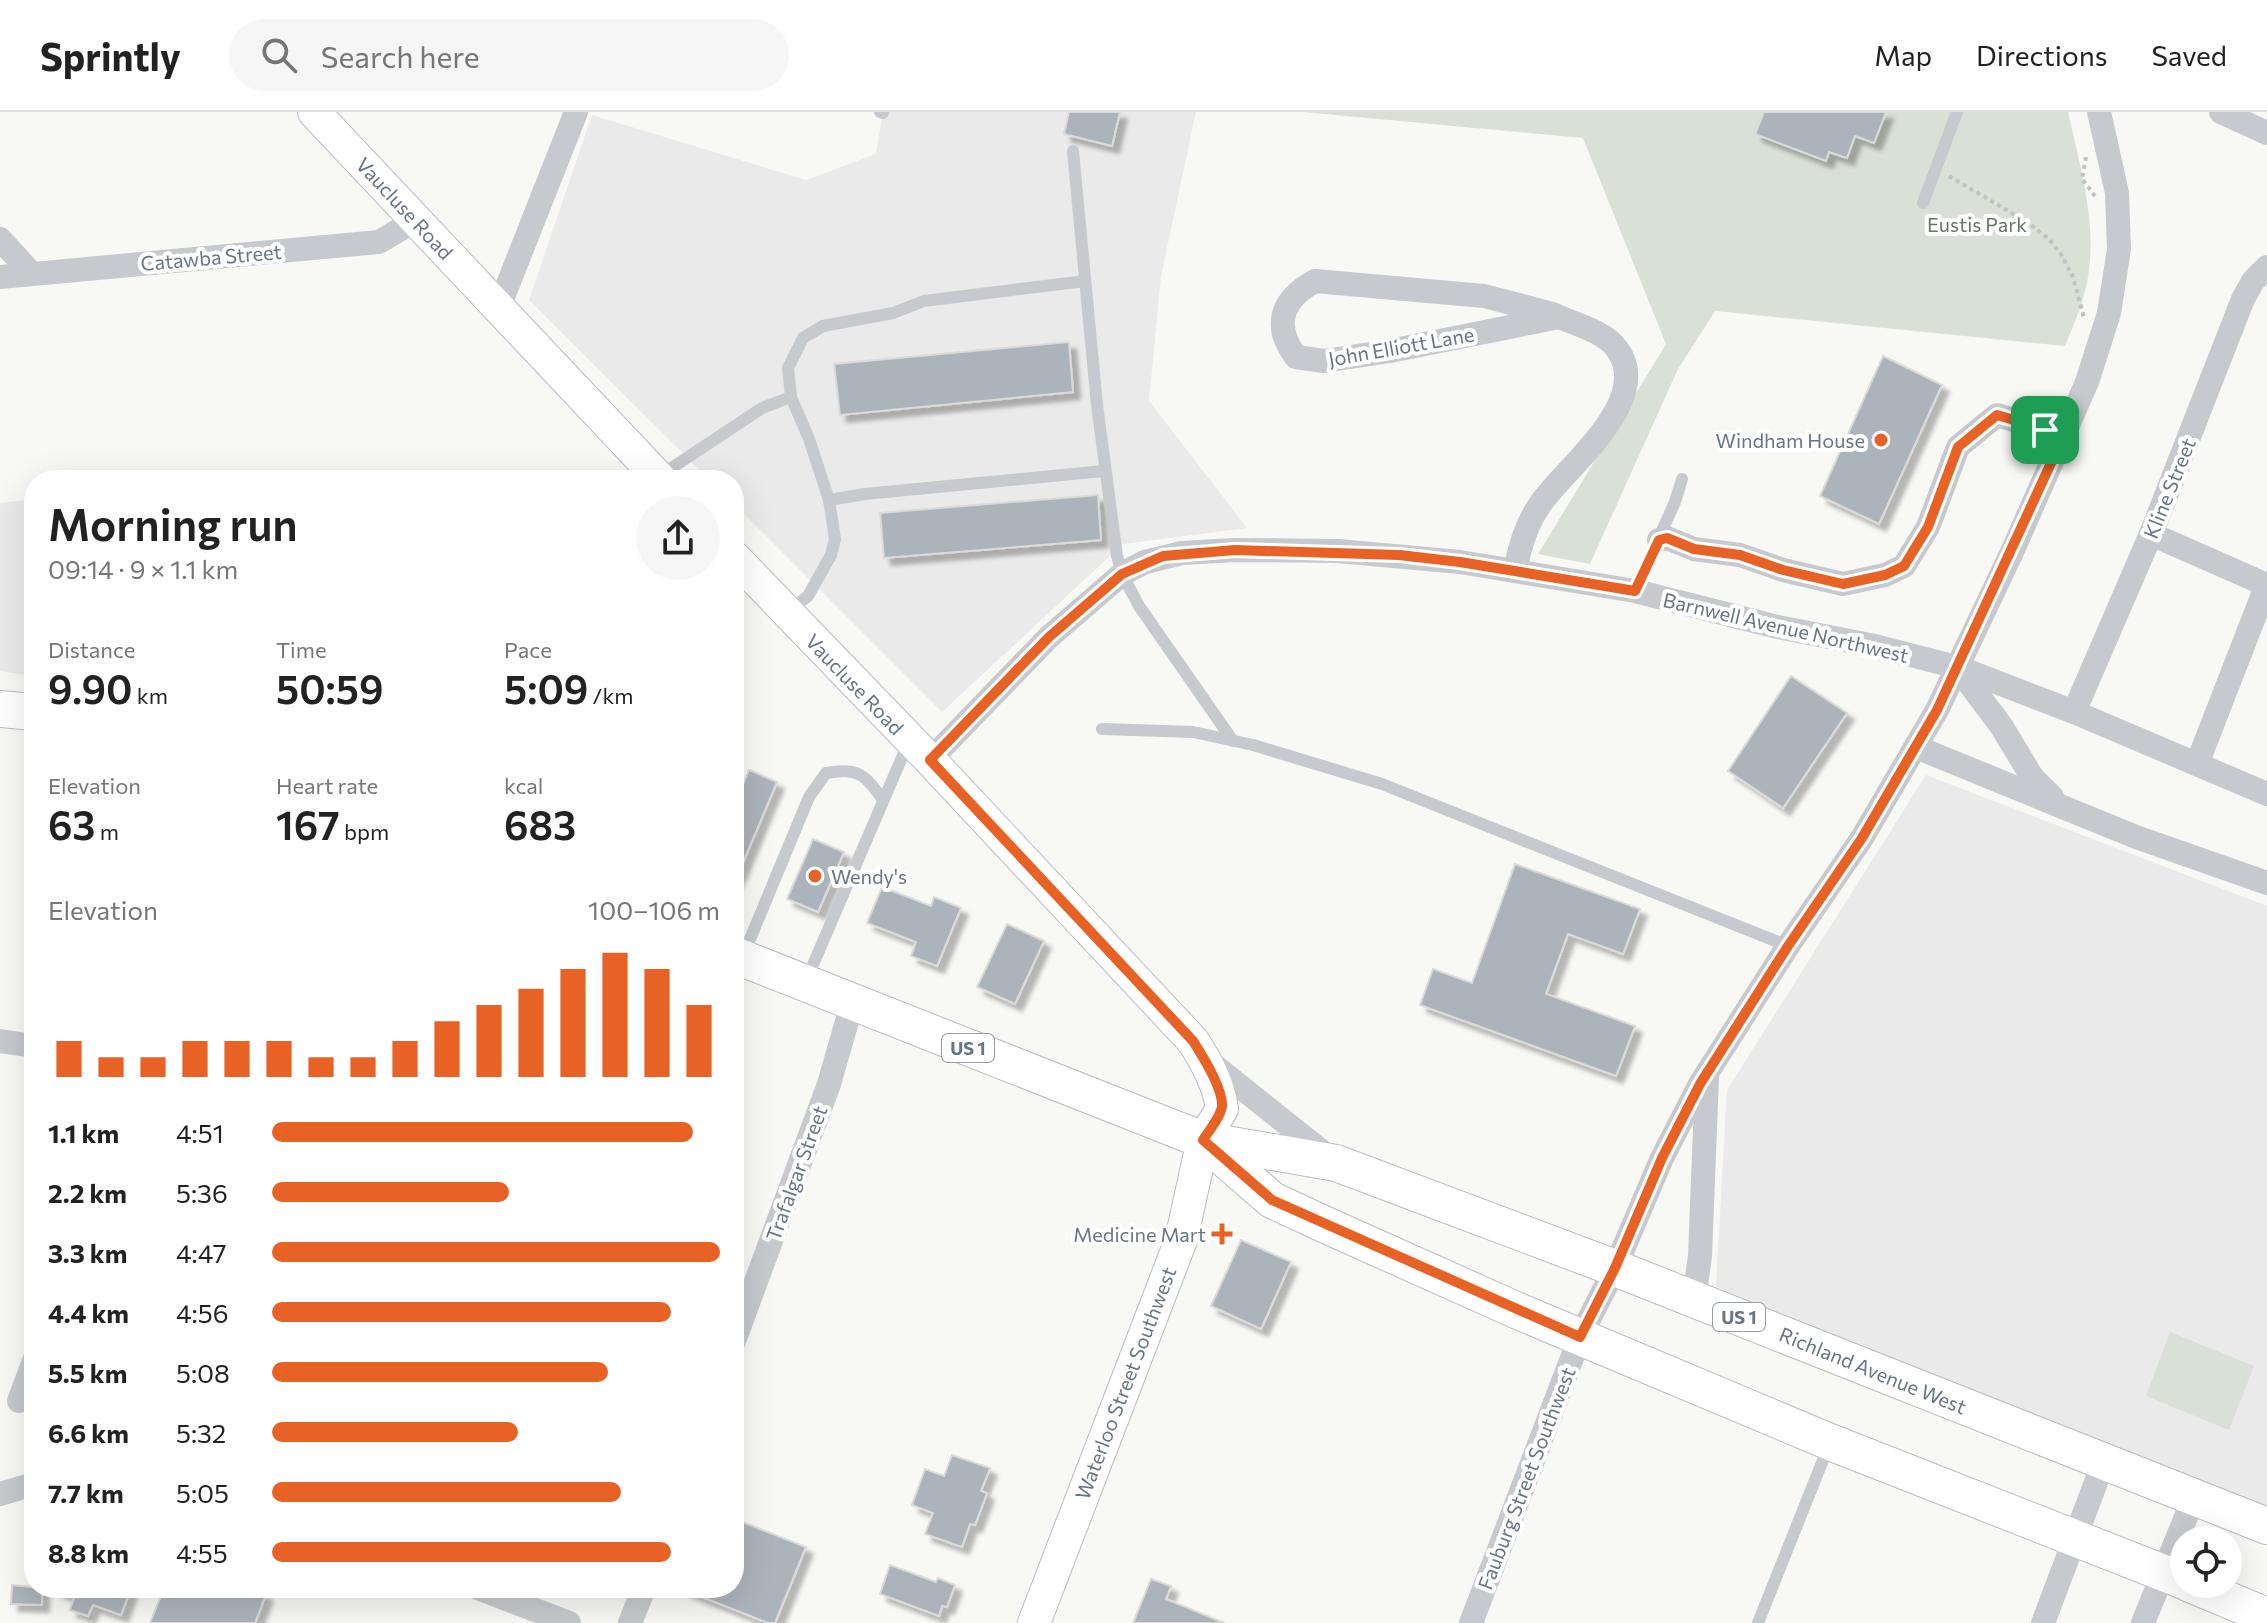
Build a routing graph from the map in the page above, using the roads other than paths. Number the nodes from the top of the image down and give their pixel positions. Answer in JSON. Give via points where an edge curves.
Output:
{"nodes":[{"id":1,"x":576,"y":112,"type":"edge"},
{"id":2,"x":1957,"y":112,"type":"edge"},
{"id":3,"x":2099,"y":112,"type":"edge"},
{"id":4,"x":2221,"y":112,"type":"edge"},
{"id":5,"x":323,"y":116,"type":"edge"},
{"id":6,"x":2267,"y":133,"type":"edge"},
{"id":7,"x":1073,"y":151,"type":"dead end"},
{"id":8,"x":1923,"y":203,"type":"dead end"},
{"id":9,"x":416,"y":220,"type":"junction"},
{"id":10,"x":0,"y":239,"type":"edge"},
{"id":11,"x":2267,"y":267,"type":"edge"},
{"id":12,"x":32,"y":274,"type":"junction"},
{"id":13,"x":0,"y":277,"type":"edge"},
{"id":14,"x":1085,"y":281,"type":"junction"},
{"id":15,"x":499,"y":307,"type":"junction"},
{"id":16,"x":1559,"y":317,"type":"junction"},
{"id":17,"x":791,"y":397,"type":"junction"},
{"id":18,"x":2064,"y":435,"type":"junction"},
{"id":19,"x":652,"y":470,"type":"edge"},
{"id":20,"x":673,"y":470,"type":"edge"},
{"id":21,"x":1104,"y":471,"type":"junction"},
{"id":22,"x":1682,"y":479,"type":"dead end"},
{"id":23,"x":829,"y":500,"type":"junction"},
{"id":24,"x":2151,"y":534,"type":"junction"},
{"id":25,"x":1659,"y":540,"type":"junction"},
{"id":26,"x":744,"y":567,"type":"edge"},
{"id":27,"x":1515,"y":571,"type":"junction"},
{"id":28,"x":1122,"y":574,"type":"junction"},
{"id":29,"x":2267,"y":584,"type":"edge"},
{"id":30,"x":1635,"y":591,"type":"junction"},
{"id":31,"x":787,"y":612,"type":"junction"},
{"id":32,"x":1957,"y":667,"type":"junction"},
{"id":33,"x":0,"y":709,"type":"edge"},
{"id":34,"x":24,"y":711,"type":"edge"},
{"id":35,"x":2074,"y":712,"type":"junction"},
{"id":36,"x":1102,"y":729,"type":"dead end"},
{"id":37,"x":1233,"y":741,"type":"junction"},
{"id":38,"x":1916,"y":747,"type":"junction"},
{"id":39,"x":920,"y":750,"type":"junction"},
{"id":40,"x":2197,"y":764,"type":"junction"},
{"id":41,"x":2267,"y":794,"type":"edge"},
{"id":42,"x":883,"y":800,"type":"junction"},
{"id":43,"x":2075,"y":813,"type":"junction"},
{"id":44,"x":2267,"y":883,"type":"edge"},
{"id":45,"x":744,"y":943,"type":"edge"},
{"id":46,"x":1788,"y":946,"type":"junction"},
{"id":47,"x":744,"y":959,"type":"edge"},
{"id":48,"x":805,"y":984,"type":"junction"},
{"id":49,"x":852,"y":1004,"type":"junction"},
{"id":50,"x":0,"y":1041,"type":"edge"},
{"id":51,"x":24,"y":1045,"type":"edge"},
{"id":52,"x":1203,"y":1057,"type":"junction"},
{"id":53,"x":1707,"y":1074,"type":"junction"},
{"id":54,"x":1203,"y":1140,"type":"junction"},
{"id":55,"x":1342,"y":1165,"type":"junction"},
{"id":56,"x":1328,"y":1226,"type":"junction"},
{"id":57,"x":1615,"y":1268,"type":"junction"},
{"id":58,"x":1694,"y":1299,"type":"junction"},
{"id":59,"x":744,"y":1314,"type":"edge"},
{"id":60,"x":1580,"y":1337,"type":"junction"},
{"id":61,"x":1830,"y":1442,"type":"junction"},
{"id":62,"x":2104,"y":1461,"type":"junction"},
{"id":63,"x":24,"y":1487,"type":"edge"},
{"id":64,"x":0,"y":1494,"type":"edge"},
{"id":65,"x":2194,"y":1497,"type":"junction"},
{"id":66,"x":2189,"y":1526,"type":"edge"},
{"id":67,"x":2267,"y":1526,"type":"edge"},
{"id":68,"x":2074,"y":1537,"type":"junction"},
{"id":69,"x":2170,"y":1575,"type":"edge"},
{"id":70,"x":2170,"y":1590,"type":"edge"},
{"id":71,"x":504,"y":1598,"type":"edge"},
{"id":72,"x":640,"y":1598,"type":"edge"},
{"id":73,"x":2224,"y":1598,"type":"edge"},
{"id":74,"x":2267,"y":1616,"type":"edge"},
{"id":75,"x":1476,"y":1622,"type":"edge"},
{"id":76,"x":569,"y":1623,"type":"edge"},
{"id":77,"x":630,"y":1623,"type":"edge"},
{"id":78,"x":1034,"y":1623,"type":"edge"},
{"id":79,"x":1758,"y":1623,"type":"edge"},
{"id":80,"x":2043,"y":1623,"type":"edge"},
{"id":81,"x":2143,"y":1623,"type":"edge"}],
"edges":[{"from":1,"to":15,"type":"street"},
{"from":2,"to":8,"type":"lane"},
{"from":3,"to":18,"type":"street","name":"Fauburg Street Southwest","via":[[2117,193],[2119,249],[2099,348]]},
{"from":4,"to":6,"type":"street"},
{"from":5,"to":9,"type":"street","name":"Vaucluse Road"},
{"from":7,"to":14,"type":"lane"},
{"from":9,"to":12,"type":"street","name":"Catawba Street","via":[[379,242]]},
{"from":9,"to":15,"type":"street","name":"Vaucluse Road"},
{"from":10,"to":12,"type":"street"},
{"from":11,"to":24,"type":"street","name":"Kline Street","via":[[2243,299]]},
{"from":12,"to":13,"type":"street","name":"Catawba Street"},
{"from":14,"to":17,"type":"lane","via":[[924,301],[893,313],[823,326],[803,338],[788,368]]},
{"from":14,"to":21,"type":"lane"},
{"from":15,"to":19,"type":"street","name":"Vaucluse Road"},
{"from":16,"to":16,"type":"street","name":"John Elliott Lane","via":[[1484,296],[1315,281],[1286,305],[1281,324],[1296,357],[1324,361]]},
{"from":16,"to":27,"type":"street","name":"John Elliott Lane","via":[[1605,337],[1626,365],[1625,382],[1611,420],[1534,514],[1521,540]]},
{"from":17,"to":20,"type":"lane","via":[[762,408]]},
{"from":17,"to":23,"type":"lane"},
{"from":18,"to":25,"type":"street","via":[[1997,415],[1958,447],[1928,527],[1904,566],[1885,575],[1843,584],[1740,555]]},
{"from":18,"to":32,"type":"street","name":"Fauburg Street Southwest"},
{"from":21,"to":23,"type":"lane"},
{"from":21,"to":28,"type":"lane"},
{"from":22,"to":25,"type":"lane"},
{"from":23,"to":31,"type":"lane","via":[[835,539],[831,555],[808,596]]},
{"from":24,"to":29,"type":"street"},
{"from":24,"to":35,"type":"street","name":"Kline Street"},
{"from":25,"to":30,"type":"lane"},
{"from":26,"to":31,"type":"street","name":"Vaucluse Road"},
{"from":27,"to":28,"type":"street","name":"Barnwell Avenue Northwest","via":[[1399,555],[1235,550],[1163,556]]},
{"from":27,"to":30,"type":"street","name":"Barnwell Avenue Northwest"},
{"from":28,"to":37,"type":"lane"},
{"from":28,"to":39,"type":"street","name":"Barnwell Avenue Northwest"},
{"from":29,"to":40,"type":"street"},
{"from":30,"to":32,"type":"street","name":"Barnwell Avenue Northwest"},
{"from":31,"to":39,"type":"street","name":"Vaucluse Road"},
{"from":32,"to":35,"type":"street","name":"Barnwell Avenue Northwest"},
{"from":32,"to":38,"type":"street","name":"Fauburg Street Southwest"},
{"from":32,"to":43,"type":"street","via":[[2032,777]]},
{"from":33,"to":34,"type":"main road"},
{"from":35,"to":40,"type":"street","name":"Barnwell Avenue Northwest"},
{"from":36,"to":37,"type":"lane","via":[[1193,732]]},
{"from":37,"to":46,"type":"lane","via":[[1382,784]]},
{"from":38,"to":43,"type":"street"},
{"from":38,"to":46,"type":"street","name":"Fauburg Street Southwest"},
{"from":39,"to":42,"type":"lane"},
{"from":39,"to":52,"type":"street","name":"Vaucluse Road"},
{"from":40,"to":41,"type":"street","name":"Barnwell Avenue Northwest"},
{"from":42,"to":45,"type":"lane","via":[[866,776],[843,770],[826,773],[809,797]]},
{"from":42,"to":48,"type":"lane"},
{"from":43,"to":44,"type":"street"},
{"from":46,"to":53,"type":"street","name":"Fauburg Street Southwest"},
{"from":47,"to":48,"type":"main road","name":"Richland Avenue West","number":"US 1"},
{"from":48,"to":49,"type":"main road","name":"Richland Avenue West","number":"US 1"},
{"from":49,"to":54,"type":"main road","name":"Richland Avenue West","number":"US 1"},
{"from":49,"to":59,"type":"street","name":"Trafalgar Street","via":[[829,1084]]},
{"from":50,"to":51,"type":"street"},
{"from":52,"to":54,"type":"street","name":"Waterloo Street Southwest","via":[[1222,1109]]},
{"from":52,"to":55,"type":"street"},
{"from":53,"to":57,"type":"street","name":"Fauburg Street Southwest","via":[[1662,1158]]},
{"from":53,"to":58,"type":"street"},
{"from":54,"to":55,"type":"main road","name":"Richland Avenue West","number":"US 1"},
{"from":54,"to":56,"type":"main road","name":"Richland Avenue West","number":"US 1","via":[[1272,1200]]},
{"from":54,"to":78,"type":"street","name":"Waterloo Street Southwest","via":[[1181,1240]]},
{"from":55,"to":56,"type":"main road","via":[[1320,1192],[1319,1212]]},
{"from":55,"to":57,"type":"main road","name":"Richland Avenue West","number":"US 1"},
{"from":56,"to":60,"type":"main road","name":"Richland Avenue West","number":"US 1"},
{"from":57,"to":58,"type":"main road","name":"Richland Avenue West","number":"US 1"},
{"from":57,"to":60,"type":"street","name":"Fauburg Street Southwest"},
{"from":58,"to":62,"type":"main road","name":"Richland Avenue West","number":"US 1"},
{"from":60,"to":61,"type":"main road","name":"Richland Avenue West","number":"US 1"},
{"from":60,"to":75,"type":"street","name":"Fauburg Street Southwest"},
{"from":61,"to":68,"type":"main road","name":"Richland Avenue West","number":"US 1"},
{"from":61,"to":79,"type":"lane"},
{"from":62,"to":65,"type":"main road","name":"Richland Avenue West","number":"US 1"},
{"from":62,"to":68,"type":"street"},
{"from":63,"to":64,"type":"street"},
{"from":65,"to":66,"type":"street"},
{"from":65,"to":67,"type":"main road","name":"Richland Avenue West","number":"US 1"},
{"from":68,"to":69,"type":"main road","name":"Richland Avenue West","number":"US 1"},
{"from":68,"to":80,"type":"street"},
{"from":70,"to":81,"type":"street"},
{"from":71,"to":76,"type":"street"},
{"from":72,"to":77,"type":"street"},
{"from":73,"to":74,"type":"main road","name":"Richland Avenue West","number":"US 1"}]}
